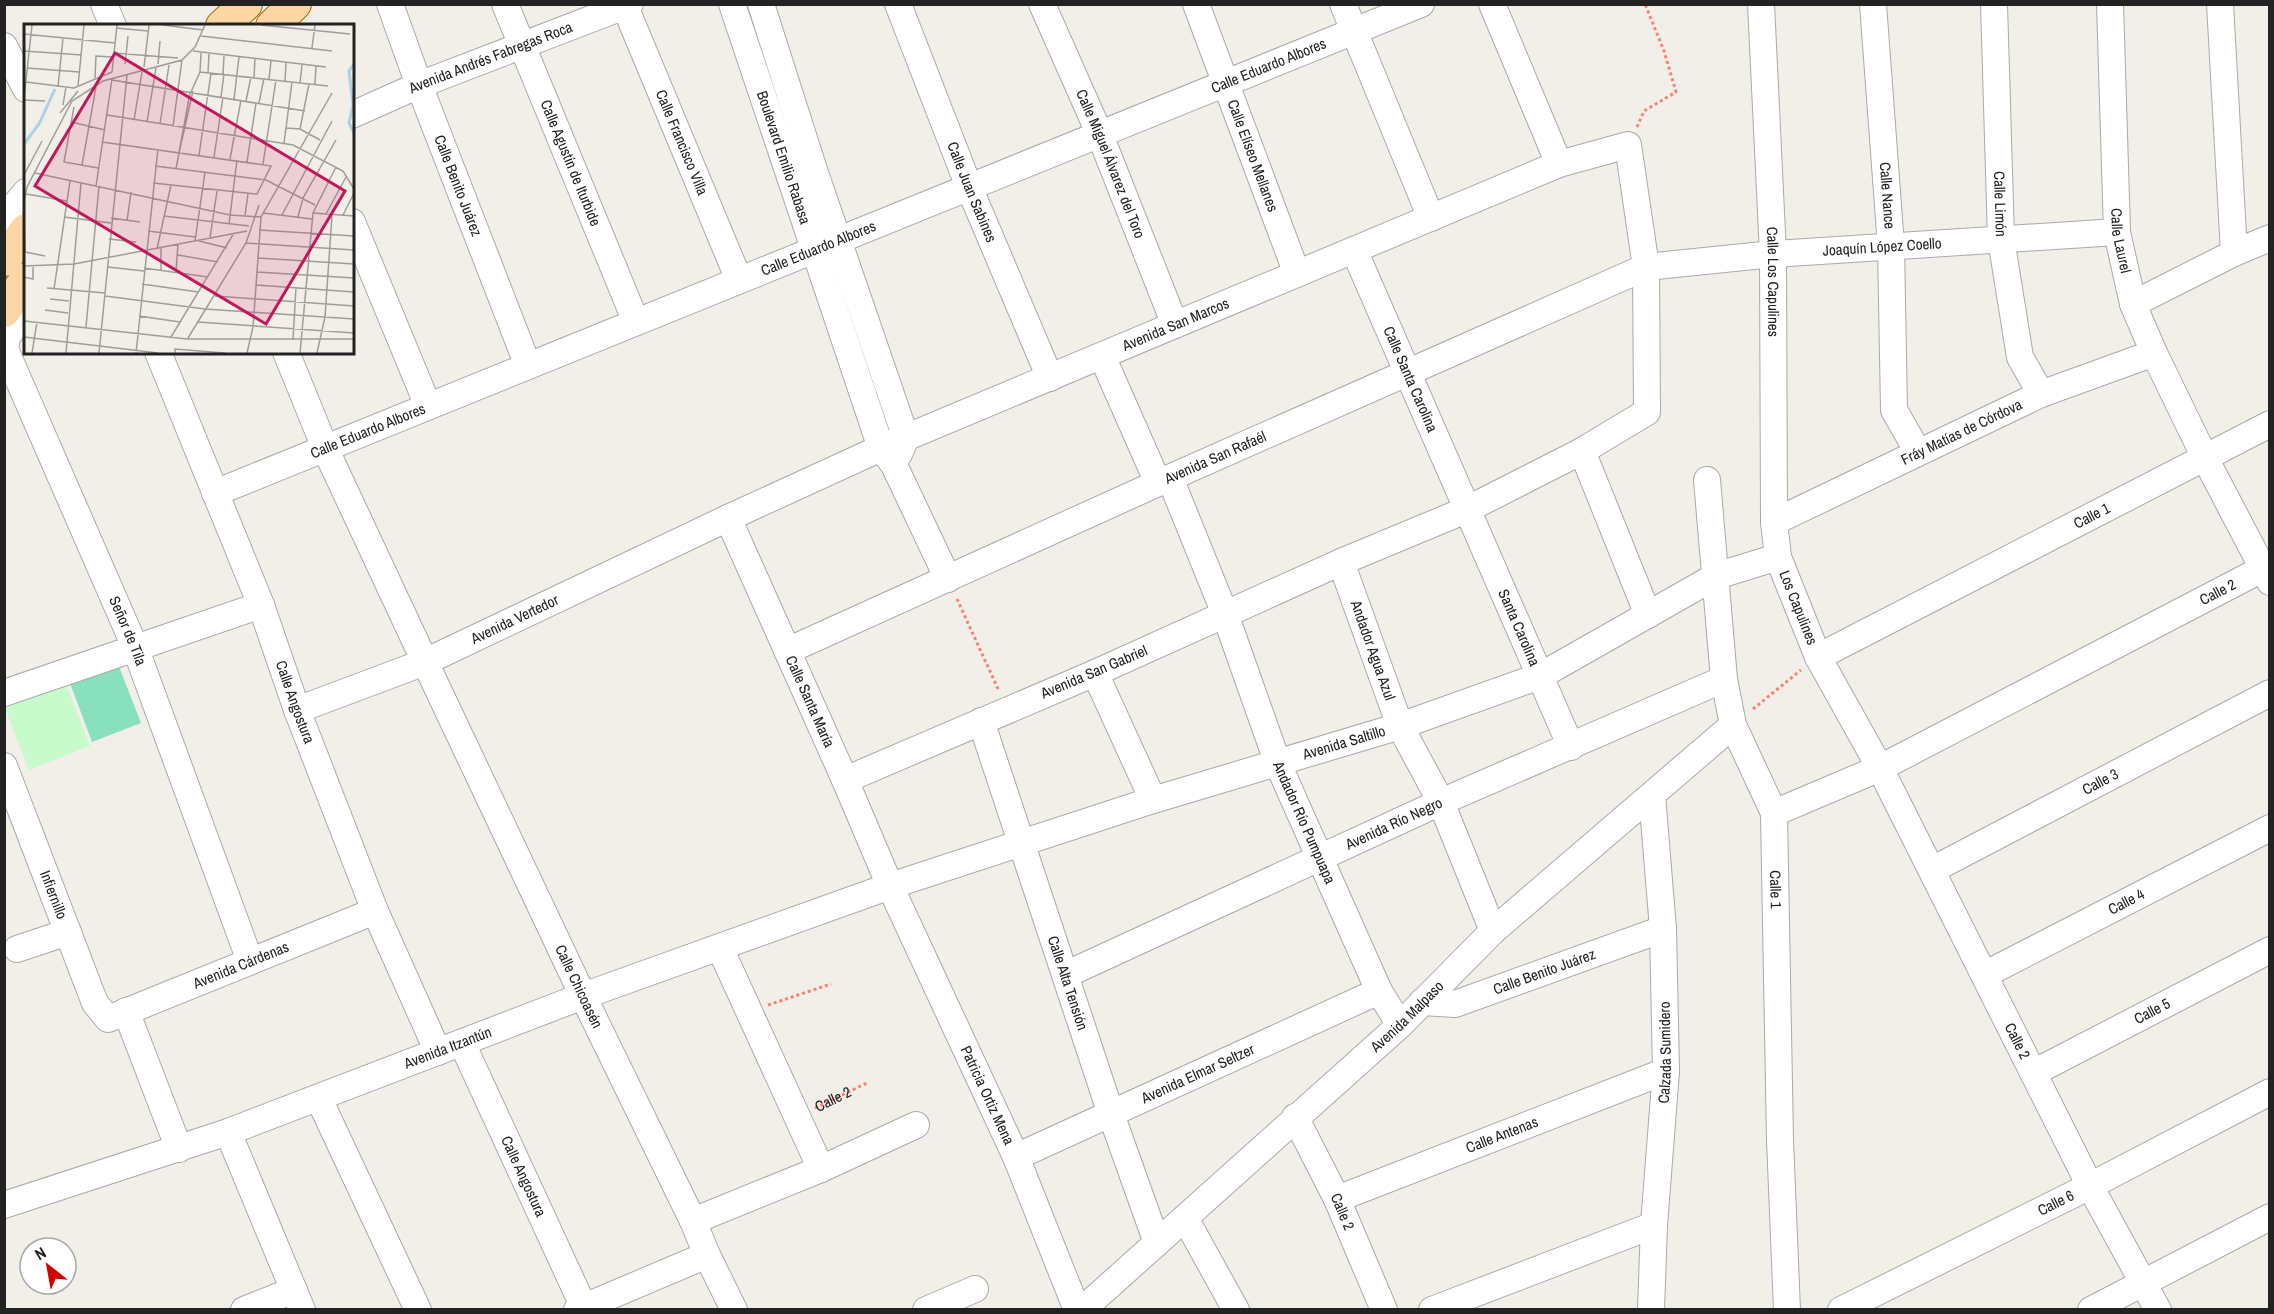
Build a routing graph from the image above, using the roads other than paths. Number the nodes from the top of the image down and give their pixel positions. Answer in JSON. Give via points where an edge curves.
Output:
{"nodes":[{"id":1,"x":104,"y":4,"type":"edge"},
{"id":2,"x":246,"y":4,"type":"edge"},
{"id":3,"x":390,"y":4,"type":"edge"},
{"id":4,"x":505,"y":4,"type":"edge"},
{"id":5,"x":732,"y":4,"type":"edge"},
{"id":6,"x":761,"y":4,"type":"edge"},
{"id":7,"x":898,"y":4,"type":"edge"},
{"id":8,"x":1042,"y":4,"type":"edge"},
{"id":9,"x":1197,"y":4,"type":"edge"},
{"id":10,"x":1343,"y":4,"type":"edge"},
{"id":11,"x":1422,"y":4,"type":"edge"},
{"id":12,"x":1492,"y":4,"type":"edge"},
{"id":13,"x":1761,"y":4,"type":"edge"},
{"id":14,"x":1873,"y":4,"type":"edge"},
{"id":15,"x":1994,"y":4,"type":"edge"},
{"id":16,"x":2110,"y":4,"type":"edge"},
{"id":17,"x":2220,"y":4,"type":"edge"},
{"id":18,"x":626,"y":5,"type":"edge"},
{"id":19,"x":112,"y":24,"type":"edge"},
{"id":20,"x":224,"y":24,"type":"edge"},
{"id":21,"x":1354,"y":32,"type":"junction"},
{"id":22,"x":4,"y":45,"type":"edge"},
{"id":23,"x":521,"y":45,"type":"junction"},
{"id":24,"x":1226,"y":83,"type":"junction"},
{"id":25,"x":24,"y":85,"type":"edge"},
{"id":26,"x":419,"y":86,"type":"junction"},
{"id":27,"x":354,"y":114,"type":"edge"},
{"id":28,"x":1100,"y":135,"type":"junction"},
{"id":29,"x":1559,"y":164,"type":"junction"},
{"id":30,"x":969,"y":187,"type":"junction"},
{"id":31,"x":24,"y":194,"type":"edge"},
{"id":32,"x":4,"y":218,"type":"edge"},
{"id":33,"x":1431,"y":218,"type":"junction"},
{"id":34,"x":354,"y":227,"type":"edge"},
{"id":35,"x":2117,"y":232,"type":"junction"},
{"id":36,"x":24,"y":233,"type":"edge"},
{"id":37,"x":2270,"y":238,"type":"edge"},
{"id":38,"x":2001,"y":239,"type":"junction"},
{"id":39,"x":827,"y":246,"type":"junction"},
{"id":40,"x":1891,"y":246,"type":"junction"},
{"id":41,"x":1354,"y":250,"type":"junction"},
{"id":42,"x":2234,"y":253,"type":"junction"},
{"id":43,"x":1773,"y":254,"type":"junction"},
{"id":44,"x":4,"y":260,"type":"edge"},
{"id":45,"x":1646,"y":267,"type":"junction"},
{"id":46,"x":1297,"y":274,"type":"junction"},
{"id":47,"x":739,"y":280,"type":"junction"},
{"id":48,"x":24,"y":282,"type":"edge"},
{"id":49,"x":2133,"y":304,"type":"junction"},
{"id":50,"x":4,"y":311,"type":"edge"},
{"id":51,"x":24,"y":315,"type":"edge"},
{"id":52,"x":636,"y":322,"type":"junction"},
{"id":53,"x":1175,"y":325,"type":"junction"},
{"id":54,"x":2154,"y":353,"type":"junction"},
{"id":55,"x":159,"y":354,"type":"edge"},
{"id":56,"x":287,"y":354,"type":"edge"},
{"id":57,"x":1102,"y":356,"type":"junction"},
{"id":58,"x":528,"y":366,"type":"junction"},
{"id":59,"x":1407,"y":373,"type":"junction"},
{"id":60,"x":1050,"y":378,"type":"junction"},
{"id":61,"x":2041,"y":394,"type":"junction"},
{"id":62,"x":428,"y":406,"type":"junction"},
{"id":63,"x":2270,"y":424,"type":"edge"},
{"id":64,"x":906,"y":438,"type":"junction"},
{"id":65,"x":325,"y":448,"type":"junction"},
{"id":66,"x":1582,"y":451,"type":"junction"},
{"id":67,"x":1918,"y":452,"type":"junction"},
{"id":68,"x":887,"y":457,"type":"junction"},
{"id":69,"x":2205,"y":458,"type":"junction"},
{"id":70,"x":1707,"y":480,"type":"dead end"},
{"id":71,"x":1164,"y":481,"type":"junction"},
{"id":72,"x":215,"y":493,"type":"junction"},
{"id":73,"x":1466,"y":510,"type":"junction"},
{"id":74,"x":728,"y":518,"type":"junction"},
{"id":75,"x":1774,"y":522,"type":"junction"},
{"id":76,"x":1778,"y":557,"type":"junction"},
{"id":77,"x":1341,"y":562,"type":"junction"},
{"id":78,"x":2267,"y":572,"type":"edge"},
{"id":79,"x":1716,"y":576,"type":"junction"},
{"id":80,"x":948,"y":579,"type":"junction"},
{"id":81,"x":261,"y":605,"type":"junction"},
{"id":82,"x":1225,"y":614,"type":"junction"},
{"id":83,"x":1648,"y":615,"type":"junction"},
{"id":84,"x":135,"y":647,"type":"junction"},
{"id":85,"x":787,"y":651,"type":"junction"},
{"id":86,"x":1818,"y":657,"type":"junction"},
{"id":87,"x":425,"y":662,"type":"junction"},
{"id":88,"x":1095,"y":673,"type":"junction"},
{"id":89,"x":1540,"y":676,"type":"junction"},
{"id":90,"x":1724,"y":679,"type":"junction"},
{"id":91,"x":4,"y":693,"type":"edge"},
{"id":92,"x":2270,"y":693,"type":"edge"},
{"id":93,"x":297,"y":710,"type":"junction"},
{"id":94,"x":981,"y":721,"type":"junction"},
{"id":95,"x":1733,"y":725,"type":"junction"},
{"id":96,"x":1401,"y":726,"type":"junction"},
{"id":97,"x":1571,"y":747,"type":"junction"},
{"id":98,"x":1278,"y":764,"type":"junction"},
{"id":99,"x":4,"y":766,"type":"edge"},
{"id":100,"x":1881,"y":768,"type":"junction"},
{"id":101,"x":845,"y":780,"type":"junction"},
{"id":102,"x":1652,"y":795,"type":"junction"},
{"id":103,"x":1153,"y":800,"type":"junction"},
{"id":104,"x":1441,"y":802,"type":"junction"},
{"id":105,"x":1774,"y":813,"type":"junction"},
{"id":106,"x":2270,"y":828,"type":"edge"},
{"id":107,"x":1022,"y":844,"type":"junction"},
{"id":108,"x":1319,"y":859,"type":"junction"},
{"id":109,"x":1932,"y":870,"type":"junction"},
{"id":110,"x":890,"y":886,"type":"junction"},
{"id":111,"x":375,"y":911,"type":"junction"},
{"id":112,"x":1663,"y":929,"type":"junction"},
{"id":113,"x":1493,"y":931,"type":"junction"},
{"id":114,"x":68,"y":932,"type":"junction"},
{"id":115,"x":720,"y":948,"type":"junction"},
{"id":116,"x":17,"y":949,"type":"dead end"},
{"id":117,"x":2270,"y":950,"type":"edge"},
{"id":118,"x":250,"y":961,"type":"junction"},
{"id":119,"x":1065,"y":975,"type":"junction"},
{"id":120,"x":1984,"y":975,"type":"junction"},
{"id":121,"x":1379,"y":991,"type":"junction"},
{"id":122,"x":583,"y":996,"type":"junction"},
{"id":123,"x":1422,"y":1002,"type":"junction"},
{"id":124,"x":117,"y":1015,"type":"junction"},
{"id":125,"x":1400,"y":1025,"type":"junction"},
{"id":126,"x":450,"y":1047,"type":"junction"},
{"id":127,"x":1666,"y":1071,"type":"junction"},
{"id":128,"x":2035,"y":1072,"type":"junction"},
{"id":129,"x":2270,"y":1092,"type":"edge"},
{"id":130,"x":319,"y":1099,"type":"junction"},
{"id":131,"x":1110,"y":1114,"type":"junction"},
{"id":132,"x":1295,"y":1117,"type":"junction"},
{"id":133,"x":916,"y":1125,"type":"dead end"},
{"id":134,"x":228,"y":1132,"type":"junction"},
{"id":135,"x":179,"y":1149,"type":"junction"},
{"id":136,"x":1016,"y":1157,"type":"junction"},
{"id":137,"x":821,"y":1169,"type":"junction"},
{"id":138,"x":2090,"y":1185,"type":"junction"},
{"id":139,"x":1337,"y":1199,"type":"junction"},
{"id":140,"x":4,"y":1205,"type":"edge"},
{"id":141,"x":2270,"y":1217,"type":"edge"},
{"id":142,"x":1185,"y":1218,"type":"junction"},
{"id":143,"x":693,"y":1221,"type":"junction"},
{"id":144,"x":1654,"y":1225,"type":"junction"},
{"id":145,"x":1157,"y":1243,"type":"junction"},
{"id":146,"x":707,"y":1255,"type":"junction"},
{"id":147,"x":2144,"y":1283,"type":"junction"},
{"id":148,"x":975,"y":1289,"type":"dead end"},
{"id":149,"x":298,"y":1300,"type":"edge"},
{"id":150,"x":582,"y":1308,"type":"edge"},
{"id":151,"x":244,"y":1310,"type":"edge"},
{"id":152,"x":418,"y":1310,"type":"edge"},
{"id":153,"x":734,"y":1310,"type":"edge"},
{"id":154,"x":926,"y":1310,"type":"edge"},
{"id":155,"x":1077,"y":1310,"type":"edge"},
{"id":156,"x":1082,"y":1310,"type":"edge"},
{"id":157,"x":1236,"y":1310,"type":"edge"},
{"id":158,"x":1384,"y":1310,"type":"edge"},
{"id":159,"x":1432,"y":1310,"type":"edge"},
{"id":160,"x":1652,"y":1310,"type":"edge"},
{"id":161,"x":1787,"y":1310,"type":"edge"},
{"id":162,"x":1841,"y":1310,"type":"edge"},
{"id":163,"x":2091,"y":1310,"type":"edge"},
{"id":164,"x":2158,"y":1310,"type":"edge"}],
"edges":[{"from":1,"to":19,"type":"street"},
{"from":2,"to":20,"type":"main road"},
{"from":3,"to":26,"type":"street","name":"Calle Benito Juárez"},
{"from":4,"to":23,"type":"street","name":"Calle Agustín de Iturbide"},
{"from":5,"to":39,"type":"street","name":"Boulevard Emilio Rabasa"},
{"from":6,"to":39,"type":"street","name":"Boulevard Emilio Rabasa"},
{"from":7,"to":30,"type":"street","name":"Calle Juan Sabines"},
{"from":8,"to":28,"type":"street","name":"Calle Miguel Álvarez del Toro"},
{"from":9,"to":24,"type":"street","name":"Calle Elíseo Mellanes"},
{"from":10,"to":21,"type":"street"},
{"from":11,"to":21,"type":"street","name":"Calle Eduardo Albores"},
{"from":12,"to":29,"type":"street"},
{"from":13,"to":43,"type":"street","name":"Calle Los Capulines"},
{"from":14,"to":40,"type":"street","name":"Calle Nance"},
{"from":15,"to":38,"type":"street","name":"Calle Limón"},
{"from":16,"to":35,"type":"street","name":"Calle Laurel"},
{"from":17,"to":42,"type":"street"},
{"from":18,"to":23,"type":"street","name":"Avenida Andrés Fabregas Roca"},
{"from":18,"to":47,"type":"street","name":"Calle Francisco Villa"},
{"from":21,"to":24,"type":"street","name":"Calle Eduardo Albores"},
{"from":21,"to":33,"type":"street"},
{"from":22,"to":25,"type":"street"},
{"from":23,"to":26,"type":"street","name":"Avenida Andrés Fabregas Roca"},
{"from":23,"to":52,"type":"street","name":"Calle Agustín de Iturbide"},
{"from":24,"to":28,"type":"street","name":"Calle Eduardo Albores"},
{"from":24,"to":46,"type":"street","name":"Calle Elíseo Mellanes"},
{"from":26,"to":27,"type":"street","name":"Avenida Andrés Fabregas Roca"},
{"from":26,"to":58,"type":"street","name":"Calle Benito Juárez"},
{"from":28,"to":30,"type":"street","name":"Calle Eduardo Albores"},
{"from":28,"to":53,"type":"street","name":"Calle Miguel Álvarez del Toro"},
{"from":29,"to":33,"type":"street","name":"Avenida San Marcos"},
{"from":29,"to":45,"type":"street","name":"Avenida San Marcos","via":[[1628,145]]},
{"from":30,"to":39,"type":"street","name":"Calle Eduardo Albores"},
{"from":30,"to":60,"type":"street","name":"Calle Juan Sabines"},
{"from":31,"to":32,"type":"street"},
{"from":33,"to":41,"type":"street","name":"Avenida San Marcos"},
{"from":34,"to":62,"type":"street"},
{"from":35,"to":38,"type":"street","name":"Joaquín López Coello"},
{"from":35,"to":49,"type":"street","name":"Calle Laurel"},
{"from":36,"to":44,"type":"main road"},
{"from":37,"to":42,"type":"street"},
{"from":38,"to":40,"type":"street","name":"Joaquín López Coello"},
{"from":38,"to":61,"type":"street","name":"Calle Limón","via":[[2020,357]]},
{"from":39,"to":47,"type":"street","name":"Calle Eduardo Albores"},
{"from":39,"to":64,"type":"street","name":"Boulevard Emilio Rabasa"},
{"from":39,"to":68,"type":"street","name":"Boulevard Emilio Rabasa"},
{"from":40,"to":43,"type":"street","name":"Joaquín López Coello"},
{"from":40,"to":67,"type":"street","name":"Calle Nance","via":[[1894,410]]},
{"from":41,"to":46,"type":"street","name":"Avenida San Marcos"},
{"from":41,"to":59,"type":"street","name":"Calle Santa Carolina"},
{"from":42,"to":49,"type":"street"},
{"from":43,"to":45,"type":"street","name":"Joaquín López Coello"},
{"from":43,"to":75,"type":"street","name":"Calle Los Capulines"},
{"from":45,"to":59,"type":"street","name":"Avenida San Rafaél"},
{"from":45,"to":66,"type":"street","via":[[1647,412]]},
{"from":46,"to":53,"type":"street","name":"Avenida San Marcos"},
{"from":47,"to":52,"type":"street","name":"Calle Eduardo Albores"},
{"from":48,"to":50,"type":"main road"},
{"from":49,"to":54,"type":"street","name":"Calle Laurel"},
{"from":51,"to":84,"type":"street","name":"Señor de Tila","via":[[7,337],[5,349]]},
{"from":52,"to":58,"type":"street","name":"Calle Eduardo Albores"},
{"from":53,"to":57,"type":"street","name":"Avenida San Marcos"},
{"from":54,"to":61,"type":"street","name":"Fráy Matías de Córdova"},
{"from":54,"to":69,"type":"street","name":"Calle Laurel"},
{"from":55,"to":72,"type":"street","name":"Calle Angostura"},
{"from":56,"to":65,"type":"street","name":"Calle Chicoasén"},
{"from":57,"to":60,"type":"street","name":"Avenida San Marcos"},
{"from":57,"to":71,"type":"street","name":"Andador Río Pumpuapa"},
{"from":58,"to":62,"type":"street","name":"Calle Eduardo Albores"},
{"from":59,"to":71,"type":"street","name":"Avenida San Rafaél"},
{"from":59,"to":73,"type":"street","name":"Calle Santa Carolina"},
{"from":60,"to":64,"type":"street","name":"Avenida San Marcos"},
{"from":61,"to":67,"type":"street","name":"Fráy Matías de Córdova"},
{"from":62,"to":65,"type":"street","name":"Calle Eduardo Albores"},
{"from":63,"to":69,"type":"street","name":"Calle 1"},
{"from":64,"to":68,"type":"street","name":"Avenida San Marcos"},
{"from":65,"to":72,"type":"street","name":"Calle Eduardo Albores"},
{"from":65,"to":87,"type":"street","name":"Calle Chicoasén"},
{"from":66,"to":73,"type":"street"},
{"from":66,"to":83,"type":"street"},
{"from":67,"to":75,"type":"street","name":"Fráy Matías de Córdova"},
{"from":68,"to":74,"type":"street","name":"Avenida San Marcos"},
{"from":68,"to":80,"type":"street","name":"Boulevard Emilio Rabasa"},
{"from":69,"to":78,"type":"street"},
{"from":69,"to":86,"type":"street","name":"Calle 1"},
{"from":70,"to":79,"type":"street","name":"Calle 1"},
{"from":71,"to":80,"type":"street","name":"Avenida San Rafaél"},
{"from":71,"to":82,"type":"street","name":"Andador Río Pumpuapa"},
{"from":72,"to":81,"type":"street","name":"Calle Angostura"},
{"from":73,"to":77,"type":"street"},
{"from":73,"to":89,"type":"street","name":"Santa Carolina"},
{"from":74,"to":85,"type":"street","name":"Calle Santa María"},
{"from":74,"to":87,"type":"street","name":"Avenida Vertedor"},
{"from":75,"to":76,"type":"street","name":"Calle Los Capulines"},
{"from":76,"to":79,"type":"street","name":"Avenida Saltillo"},
{"from":76,"to":86,"type":"street","name":"Los Capulines"},
{"from":77,"to":82,"type":"street","name":"Avenida San Gabriel"},
{"from":77,"to":96,"type":"street","name":"Andador Agua Azul"},
{"from":78,"to":100,"type":"street","name":"Calle 2"},
{"from":79,"to":83,"type":"street","name":"Avenida Saltillo"},
{"from":79,"to":90,"type":"street","name":"Calle 1"},
{"from":80,"to":85,"type":"street","name":"Avenida San Rafaél"},
{"from":81,"to":84,"type":"street"},
{"from":81,"to":93,"type":"street","name":"Calle Angostura"},
{"from":82,"to":88,"type":"street","name":"Avenida San Gabriel"},
{"from":82,"to":98,"type":"street","name":"Andador Río Pumpuapa"},
{"from":83,"to":89,"type":"street","name":"Avenida Saltillo"},
{"from":84,"to":91,"type":"street"},
{"from":84,"to":118,"type":"street","name":"Señor de Tila"},
{"from":85,"to":101,"type":"street","name":"Calle Santa María"},
{"from":86,"to":100,"type":"street","name":"Calle 2"},
{"from":87,"to":93,"type":"street","name":"Avenida Vertedor"},
{"from":87,"to":122,"type":"street","name":"Calle Chicoasén"},
{"from":88,"to":94,"type":"street","name":"Avenida San Gabriel"},
{"from":88,"to":103,"type":"street"},
{"from":89,"to":96,"type":"street","name":"Avenida Saltillo"},
{"from":89,"to":97,"type":"street","name":"Santa Carolina"},
{"from":90,"to":95,"type":"street","name":"Calle 1"},
{"from":90,"to":97,"type":"street","name":"Avenida Río Negro"},
{"from":92,"to":109,"type":"street","name":"Calle 3"},
{"from":93,"to":111,"type":"street","name":"Calle Angostura"},
{"from":94,"to":101,"type":"street","name":"Avenida San Gabriel"},
{"from":94,"to":107,"type":"street","name":"Calle Alta Tensión"},
{"from":95,"to":102,"type":"street","name":"Avenida Malpaso"},
{"from":95,"to":105,"type":"street","name":"Calle 1"},
{"from":96,"to":98,"type":"street","name":"Avenida Saltillo"},
{"from":96,"to":104,"type":"street","name":"Andador Agua Azul"},
{"from":97,"to":104,"type":"street","name":"Avenida Río Negro"},
{"from":98,"to":103,"type":"street","name":"Avenida Saltillo"},
{"from":98,"to":108,"type":"street","name":"Andador Río Pumpuapa"},
{"from":99,"to":114,"type":"street","name":"Infiernillo"},
{"from":100,"to":105,"type":"street","name":"Calle 2"},
{"from":100,"to":109,"type":"street","name":"Calle 2"},
{"from":101,"to":110,"type":"street","name":"Calle Santa María"},
{"from":102,"to":112,"type":"street","name":"Calzada Sumidero"},
{"from":102,"to":113,"type":"street","name":"Avenida Malpaso"},
{"from":103,"to":107,"type":"street","name":"Avenida Saltillo"},
{"from":104,"to":108,"type":"street","name":"Avenida Río Negro"},
{"from":104,"to":113,"type":"street","name":"Andador Agua Azul"},
{"from":105,"to":161,"type":"street","name":"Calle 1"},
{"from":106,"to":120,"type":"street","name":"Calle 4"},
{"from":107,"to":110,"type":"street","name":"Avenida Saltillo"},
{"from":107,"to":119,"type":"street","name":"Calle Alta Tensión"},
{"from":108,"to":119,"type":"street","name":"Avenida Río Negro"},
{"from":108,"to":121,"type":"street","name":"Andador Río Pumpuapa"},
{"from":109,"to":120,"type":"street","name":"Calle 2"},
{"from":110,"to":115,"type":"street","name":"Avenida Itzantún"},
{"from":110,"to":136,"type":"street","name":"Patricia Ortiz Mena"},
{"from":111,"to":118,"type":"street","name":"Avenida Cárdenas"},
{"from":111,"to":126,"type":"street","name":"Calle Angostura"},
{"from":112,"to":123,"type":"street","name":"Calle Benito Juárez","via":[[1455,1004]]},
{"from":112,"to":127,"type":"street","name":"Calzada Sumidero"},
{"from":113,"to":123,"type":"street","name":"Avenida Malpaso"},
{"from":114,"to":116,"type":"street"},
{"from":114,"to":124,"type":"street","name":"Infiernillo","via":[[95,1003]]},
{"from":115,"to":122,"type":"street","name":"Avenida Itzantún"},
{"from":115,"to":137,"type":"street"},
{"from":117,"to":128,"type":"street","name":"Calle 5"},
{"from":118,"to":124,"type":"street","name":"Avenida Cárdenas"},
{"from":119,"to":131,"type":"street","name":"Calle Alta Tensión"},
{"from":120,"to":128,"type":"street","name":"Calle 2"},
{"from":121,"to":125,"type":"street","name":"Andador Río Pumpuapa"},
{"from":121,"to":131,"type":"street","name":"Avenida Elmar Seltzer"},
{"from":122,"to":126,"type":"street","name":"Avenida Itzantún"},
{"from":122,"to":143,"type":"street","name":"Calle Chicoasén"},
{"from":123,"to":125,"type":"street","name":"Avenida Malpaso"},
{"from":124,"to":135,"type":"street","name":"Infiernillo"},
{"from":125,"to":132,"type":"street","name":"Avenida Malpaso"},
{"from":126,"to":130,"type":"street","name":"Avenida Itzantún"},
{"from":126,"to":150,"type":"street","name":"Calle Angostura"},
{"from":127,"to":139,"type":"street","name":"Calle Antenas"},
{"from":127,"to":144,"type":"street","name":"Calzada Sumidero"},
{"from":128,"to":138,"type":"street","name":"Calle 2"},
{"from":129,"to":138,"type":"street","name":"Calle 6"},
{"from":130,"to":134,"type":"street","name":"Avenida Itzantún"},
{"from":130,"to":152,"type":"street"},
{"from":131,"to":136,"type":"street","name":"Avenida Elmar Seltzer"},
{"from":131,"to":145,"type":"street","name":"Calle Alta Tensión"},
{"from":132,"to":139,"type":"street","name":"Calle 2"},
{"from":132,"to":142,"type":"street","name":"Avenida Malpaso"},
{"from":133,"to":137,"type":"street"},
{"from":134,"to":135,"type":"street","name":"Avenida Itzantún"},
{"from":134,"to":149,"type":"street"},
{"from":135,"to":140,"type":"street","name":"Avenida Itzantún"},
{"from":136,"to":155,"type":"street","name":"Patricia Ortiz Mena"},
{"from":137,"to":143,"type":"street"},
{"from":138,"to":147,"type":"street","name":"Calle 2"},
{"from":138,"to":162,"type":"street","name":"Calle 6"},
{"from":139,"to":158,"type":"street","name":"Calle 2"},
{"from":141,"to":147,"type":"street"},
{"from":142,"to":145,"type":"street","name":"Avenida Malpaso"},
{"from":142,"to":157,"type":"street"},
{"from":143,"to":146,"type":"street","name":"Calle Chicoasén"},
{"from":144,"to":159,"type":"street"},
{"from":144,"to":160,"type":"street","name":"Calzada Sumidero"},
{"from":145,"to":156,"type":"street","name":"Avenida Malpaso"},
{"from":146,"to":150,"type":"street"},
{"from":146,"to":153,"type":"street","name":"Calle Chicoasén"},
{"from":147,"to":163,"type":"street"},
{"from":147,"to":164,"type":"street","name":"Calle 2"},
{"from":148,"to":154,"type":"street"},
{"from":149,"to":151,"type":"street"}]}
